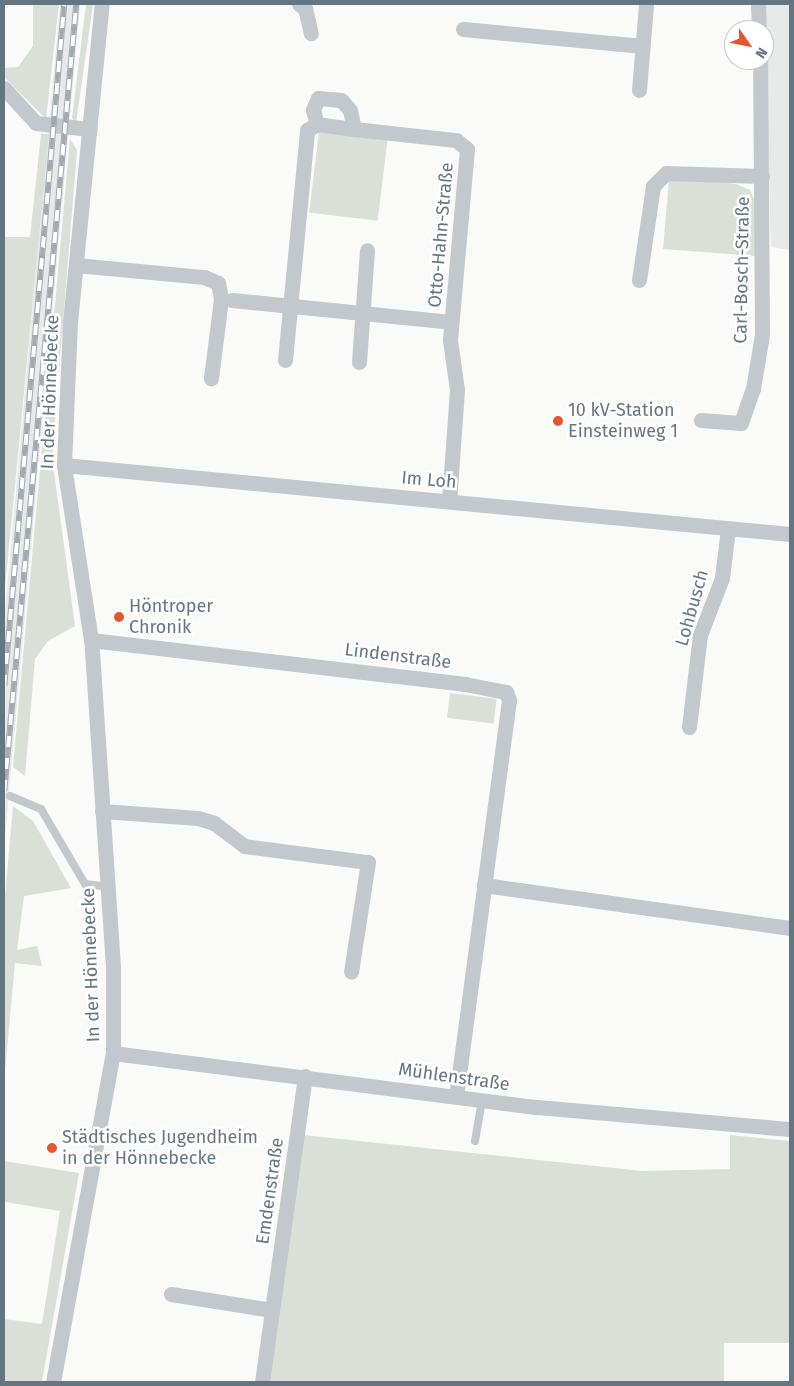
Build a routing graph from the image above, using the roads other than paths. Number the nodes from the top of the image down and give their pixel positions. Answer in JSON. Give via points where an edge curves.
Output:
{"nodes":[{"id":1,"x":102,"y":4,"type":"edge"},
{"id":2,"x":646,"y":4,"type":"edge"},
{"id":3,"x":758,"y":4,"type":"edge"},
{"id":4,"x":306,"y":5,"type":"edge"},
{"id":5,"x":758,"y":20,"type":"edge"},
{"id":6,"x":463,"y":29,"type":"dead end"},
{"id":7,"x":311,"y":33,"type":"dead end"},
{"id":8,"x":642,"y":46,"type":"junction"},
{"id":9,"x":760,"y":70,"type":"edge"},
{"id":10,"x":4,"y":88,"type":"edge"},
{"id":11,"x":638,"y":90,"type":"dead end"},
{"id":12,"x":317,"y":124,"type":"junction"},
{"id":13,"x":90,"y":129,"type":"junction"},
{"id":14,"x":354,"y":129,"type":"junction"},
{"id":15,"x":762,"y":176,"type":"junction"},
{"id":16,"x":367,"y":250,"type":"dead end"},
{"id":17,"x":76,"y":265,"type":"junction"},
{"id":18,"x":639,"y":280,"type":"dead end"},
{"id":19,"x":232,"y":300,"type":"dead end"},
{"id":20,"x":291,"y":305,"type":"junction"},
{"id":21,"x":364,"y":314,"type":"junction"},
{"id":22,"x":452,"y":322,"type":"junction"},
{"id":23,"x":285,"y":360,"type":"dead end"},
{"id":24,"x":360,"y":362,"type":"dead end"},
{"id":25,"x":211,"y":378,"type":"dead end"},
{"id":26,"x":701,"y":420,"type":"dead end"},
{"id":27,"x":64,"y":465,"type":"junction"},
{"id":28,"x":449,"y":501,"type":"junction"},
{"id":29,"x":728,"y":529,"type":"junction"},
{"id":30,"x":790,"y":534,"type":"edge"},
{"id":31,"x":91,"y":640,"type":"junction"},
{"id":32,"x":689,"y":727,"type":"dead end"},
{"id":33,"x":10,"y":796,"type":"dead end"},
{"id":34,"x":102,"y":811,"type":"junction"},
{"id":35,"x":484,"y":885,"type":"junction"},
{"id":36,"x":108,"y":887,"type":"junction"},
{"id":37,"x":790,"y":928,"type":"edge"},
{"id":38,"x":351,"y":972,"type":"dead end"},
{"id":39,"x":113,"y":1052,"type":"junction"},
{"id":40,"x":305,"y":1076,"type":"junction"},
{"id":41,"x":456,"y":1096,"type":"junction"},
{"id":42,"x":482,"y":1100,"type":"junction"},
{"id":43,"x":790,"y":1129,"type":"edge"},
{"id":44,"x":475,"y":1141,"type":"dead end"},
{"id":45,"x":171,"y":1294,"type":"dead end"},
{"id":46,"x":272,"y":1310,"type":"junction"},
{"id":47,"x":53,"y":1382,"type":"edge"},
{"id":48,"x":262,"y":1382,"type":"edge"}],
"edges":[{"from":1,"to":13,"type":"street","name":"In der Hönnebecke"},
{"from":2,"to":8,"type":"street"},
{"from":3,"to":5,"type":"street"},
{"from":4,"to":7,"type":"street"},
{"from":6,"to":8,"type":"street"},
{"from":8,"to":11,"type":"street"},
{"from":9,"to":15,"type":"street","name":"Carl-Bosch-Straße"},
{"from":10,"to":13,"type":"street","via":[[36,123]]},
{"from":12,"to":14,"type":"street","name":"Otto-Hahn-Straße"},
{"from":12,"to":14,"type":"street","via":[[313,110],[318,98],[341,100],[350,110]]},
{"from":12,"to":20,"type":"street","via":[[307,130]]},
{"from":13,"to":17,"type":"street","name":"In der Hönnebecke"},
{"from":14,"to":22,"type":"street","name":"Otto-Hahn-Straße","via":[[456,140],[467,149]]},
{"from":15,"to":18,"type":"street","name":"Carl-Bosch-Straße","via":[[666,173],[653,186]]},
{"from":15,"to":26,"type":"street","name":"Carl-Bosch-Straße","via":[[762,334],[753,388],[741,422]]},
{"from":16,"to":21,"type":"street"},
{"from":17,"to":25,"type":"street","via":[[204,276],[218,283],[221,299]]},
{"from":17,"to":27,"type":"street","name":"In der Hönnebecke"},
{"from":19,"to":20,"type":"street","name":"Otto-Hahn-Straße"},
{"from":20,"to":21,"type":"street","name":"Otto-Hahn-Straße"},
{"from":20,"to":23,"type":"street"},
{"from":21,"to":22,"type":"street","name":"Otto-Hahn-Straße"},
{"from":21,"to":24,"type":"street"},
{"from":22,"to":28,"type":"street","name":"Otto-Hahn-Straße","via":[[457,390]]},
{"from":27,"to":28,"type":"street","name":"Im Loh"},
{"from":27,"to":31,"type":"street","name":"In der Hönnebecke"},
{"from":28,"to":29,"type":"street","name":"Im Loh"},
{"from":29,"to":30,"type":"street","name":"Im Loh"},
{"from":29,"to":32,"type":"street","name":"Lohbusch","via":[[722,578],[700,635]]},
{"from":31,"to":34,"type":"street","name":"In der Hönnebecke"},
{"from":31,"to":35,"type":"street","name":"Lindenstraße","via":[[238,655],[506,692],[509,700]]},
{"from":33,"to":36,"type":"lane","via":[[41,810],[85,884]]},
{"from":34,"to":36,"type":"street","name":"In der Hönnebecke"},
{"from":34,"to":38,"type":"street","via":[[198,818],[214,823],[244,846],[368,862]]},
{"from":35,"to":37,"type":"street"},
{"from":35,"to":41,"type":"street","name":"Lindenstraße"},
{"from":36,"to":39,"type":"street","name":"In der Hönnebecke"},
{"from":39,"to":40,"type":"street","name":"Mühlenstraße"},
{"from":39,"to":47,"type":"street","name":"In der Hönnebecke"},
{"from":40,"to":41,"type":"street","name":"Mühlenstraße"},
{"from":40,"to":46,"type":"street","name":"Emdenstraße"},
{"from":41,"to":42,"type":"street","name":"Mühlenstraße"},
{"from":42,"to":43,"type":"street","name":"Mühlenstraße"},
{"from":42,"to":44,"type":"lane"},
{"from":45,"to":46,"type":"street"},
{"from":46,"to":48,"type":"street","name":"Emdenstraße"}]}
